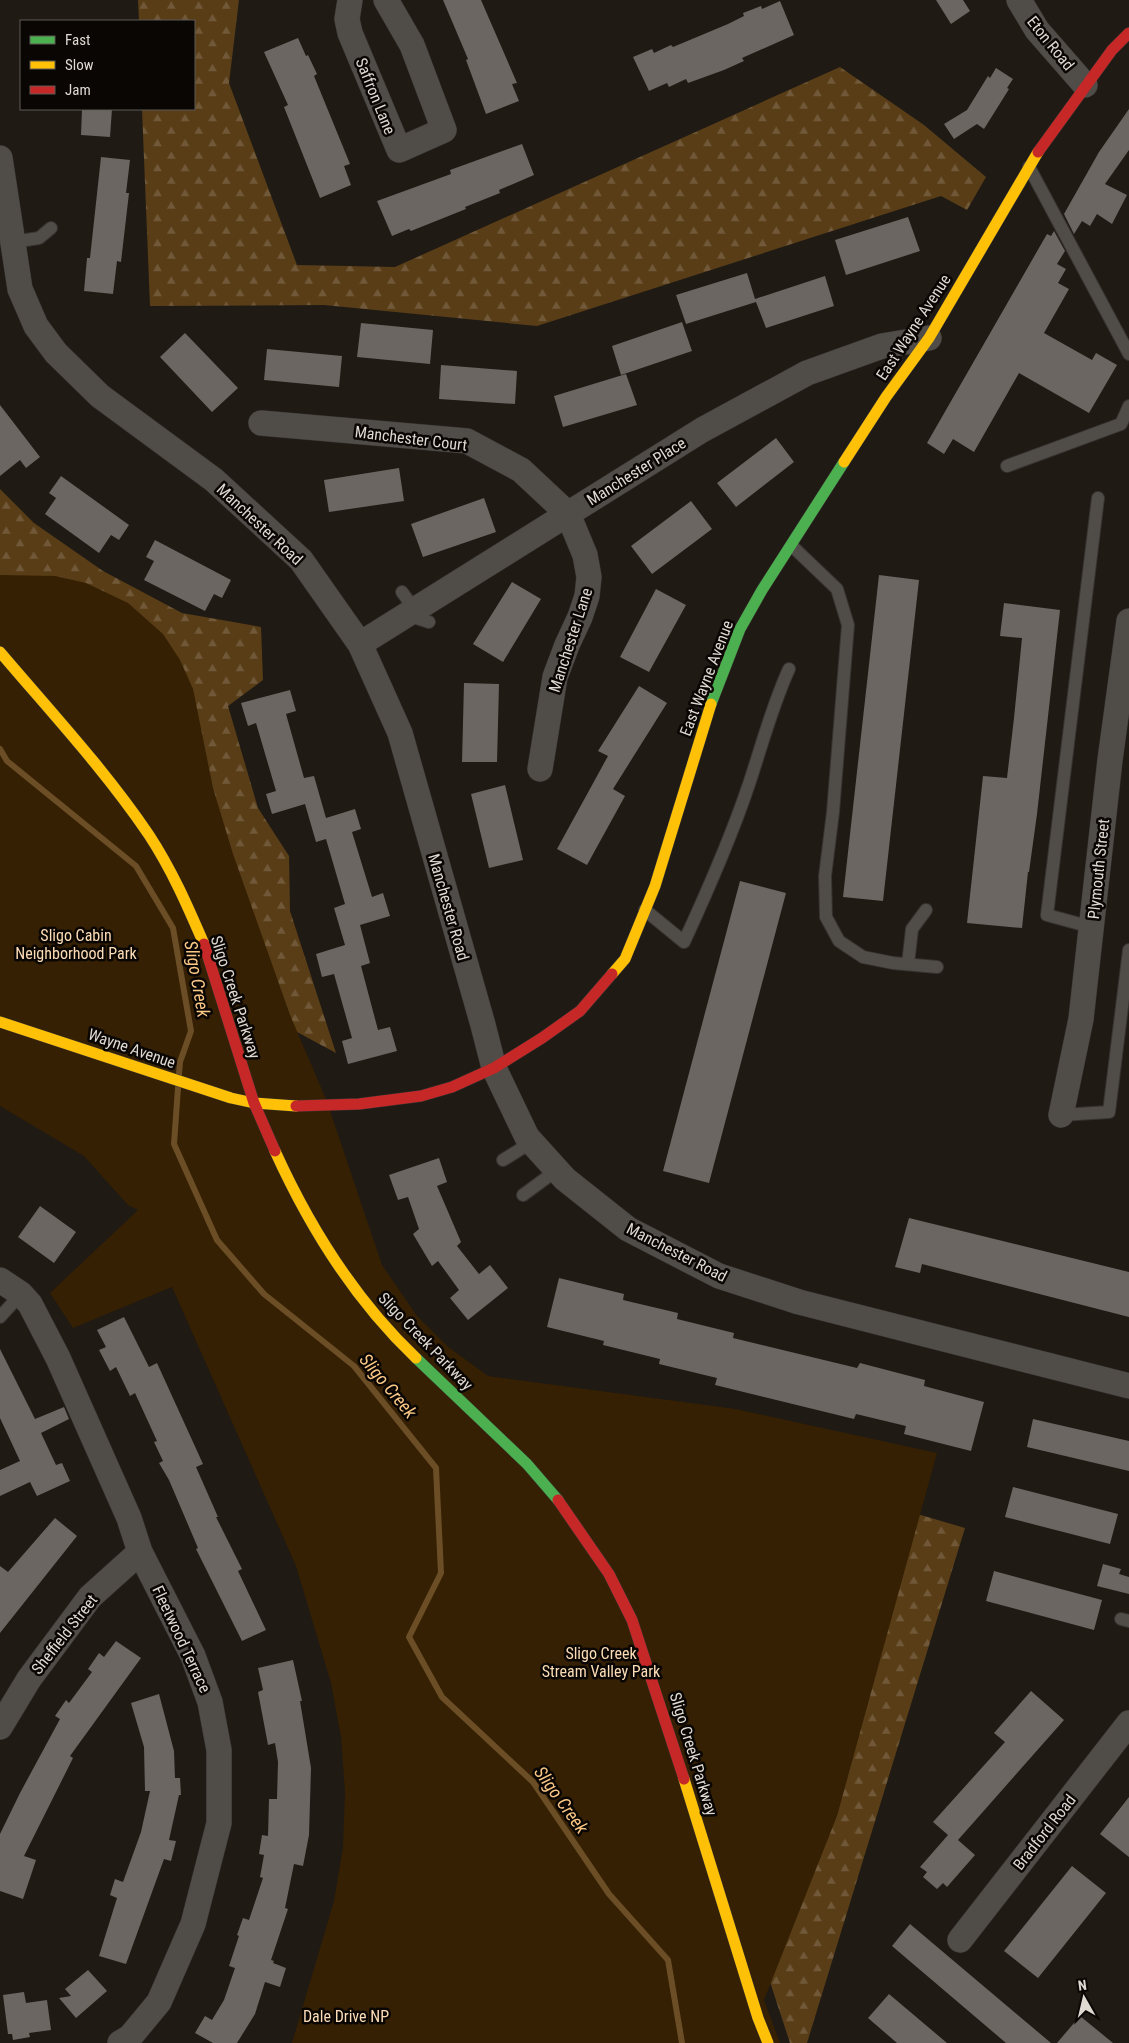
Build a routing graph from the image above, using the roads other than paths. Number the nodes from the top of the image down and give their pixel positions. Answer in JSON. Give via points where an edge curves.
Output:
{"nodes":[{"id":1,"x":350,"y":0,"type":"edge"},
{"id":2,"x":386,"y":0,"type":"edge"},
{"id":3,"x":1019,"y":0,"type":"edge"},
{"id":4,"x":1129,"y":33,"type":"edge"},
{"id":5,"x":1085,"y":85,"type":"junction"},
{"id":6,"x":0,"y":158,"type":"edge"},
{"id":7,"x":1029,"y":166,"type":"junction"},
{"id":8,"x":51,"y":228,"type":"dead end"},
{"id":9,"x":13,"y":242,"type":"junction"},
{"id":10,"x":929,"y":338,"type":"junction"},
{"id":11,"x":1129,"y":354,"type":"edge"},
{"id":12,"x":1129,"y":406,"type":"edge"},
{"id":13,"x":261,"y":423,"type":"dead end"},
{"id":14,"x":1008,"y":466,"type":"dead end"},
{"id":15,"x":1098,"y":498,"type":"dead end"},
{"id":16,"x":568,"y":514,"type":"junction"},
{"id":17,"x":792,"y":546,"type":"junction"},
{"id":18,"x":1129,"y":621,"type":"edge"},
{"id":19,"x":360,"y":644,"type":"junction"},
{"id":20,"x":0,"y":652,"type":"edge"},
{"id":21,"x":789,"y":669,"type":"dead end"},
{"id":22,"x":1120,"y":761,"type":"edge"},
{"id":23,"x":540,"y":769,"type":"dead end"},
{"id":24,"x":645,"y":910,"type":"junction"},
{"id":25,"x":926,"y":910,"type":"dead end"},
{"id":26,"x":1091,"y":927,"type":"junction"},
{"id":27,"x":1129,"y":950,"type":"edge"},
{"id":28,"x":908,"y":964,"type":"junction"},
{"id":29,"x":937,"y":968,"type":"dead end"},
{"id":30,"x":0,"y":1022,"type":"edge"},
{"id":31,"x":494,"y":1068,"type":"junction"},
{"id":32,"x":254,"y":1103,"type":"junction"},
{"id":33,"x":1061,"y":1115,"type":"joint"},
{"id":34,"x":532,"y":1142,"type":"junction"},
{"id":35,"x":503,"y":1160,"type":"dead end"},
{"id":36,"x":557,"y":1170,"type":"junction"},
{"id":37,"x":523,"y":1195,"type":"dead end"},
{"id":38,"x":0,"y":1280,"type":"edge"},
{"id":39,"x":21,"y":1294,"type":"junction"},
{"id":40,"x":0,"y":1317,"type":"edge"},
{"id":41,"x":1129,"y":1386,"type":"edge"},
{"id":42,"x":140,"y":1552,"type":"junction"},
{"id":43,"x":1129,"y":1723,"type":"edge"},
{"id":44,"x":0,"y":1727,"type":"edge"},
{"id":45,"x":960,"y":1940,"type":"dead end"},
{"id":46,"x":120,"y":2043,"type":"edge"},
{"id":47,"x":768,"y":2043,"type":"edge"}],
"edges":[{"from":1,"to":2,"type":"street","name":"Saffron Lane","via":[[350,33],[399,150],[444,130],[412,45]]},
{"from":3,"to":5,"type":"street","name":"Eton Road","via":[[1037,30]]},
{"from":4,"to":5,"type":"street","name":"East Wayne Avenue"},
{"from":5,"to":7,"type":"street","name":"East Wayne Avenue"},
{"from":6,"to":9,"type":"street","name":"Manchester Road"},
{"from":7,"to":10,"type":"street","name":"East Wayne Avenue"},
{"from":7,"to":11,"type":"lane"},
{"from":8,"to":9,"type":"lane","via":[[38,238]]},
{"from":9,"to":19,"type":"street","name":"Manchester Road","via":[[20,289],[36,326],[56,353],[100,396],[214,480],[301,560]]},
{"from":10,"to":16,"type":"street","name":"Manchester Place","via":[[882,346],[808,373],[702,430]]},
{"from":10,"to":17,"type":"street","name":"East Wayne Avenue","via":[[886,397]]},
{"from":12,"to":14,"type":"lane","via":[[1120,424]]},
{"from":13,"to":16,"type":"street","name":"Manchester Court","via":[[467,441],[521,470]]},
{"from":15,"to":26,"type":"lane","via":[[1047,915]]},
{"from":16,"to":19,"type":"street","name":"Manchester Place"},
{"from":16,"to":23,"type":"street","name":"Manchester Lane","via":[[585,555],[589,577],[587,596],[555,677]]},
{"from":17,"to":24,"type":"street","name":"East Wayne Avenue","via":[[753,606],[725,664],[704,723],[664,860]]},
{"from":17,"to":28,"type":"lane","via":[[837,589],[848,624],[826,876],[826,917],[839,941],[863,957]]},
{"from":18,"to":22,"type":"street","name":"Plymouth Street"},
{"from":19,"to":31,"type":"street","name":"Manchester Road","via":[[400,733]]},
{"from":20,"to":32,"type":"street","name":"Sligo Creek Parkway","via":[[113,784],[181,891],[205,946]]},
{"from":21,"to":24,"type":"lane","via":[[776,698],[717,871],[684,942]]},
{"from":22,"to":26,"type":"street","name":"Plymouth Street"},
{"from":24,"to":31,"type":"street","name":"East Wayne Avenue","via":[[625,959],[580,1011]]},
{"from":25,"to":28,"type":"lane","via":[[912,929]]},
{"from":26,"to":33,"type":"street","name":"Plymouth Street","via":[[1081,1019]]},
{"from":27,"to":33,"type":"lane","via":[[1109,1112]]},
{"from":28,"to":29,"type":"lane"},
{"from":30,"to":32,"type":"street","name":"Wayne Avenue","via":[[207,1091]]},
{"from":31,"to":32,"type":"street","name":"East Wayne Avenue","via":[[452,1087],[395,1100],[294,1106]]},
{"from":31,"to":34,"type":"street","name":"Manchester Road","via":[[526,1137]]},
{"from":32,"to":47,"type":"street","name":"Sligo Creek Parkway","via":[[306,1212],[365,1301],[408,1350],[527,1464],[557,1498],[609,1574],[632,1620],[664,1713]]},
{"from":34,"to":35,"type":"lane"},
{"from":34,"to":36,"type":"street","name":"Manchester Road"},
{"from":36,"to":37,"type":"lane"},
{"from":36,"to":41,"type":"street","name":"Manchester Road","via":[[628,1229],[719,1276],[799,1302]]},
{"from":38,"to":39,"type":"street","name":"Fleetwood Terrace"},
{"from":39,"to":40,"type":"lane"},
{"from":39,"to":42,"type":"street","name":"Fleetwood Terrace","via":[[30,1304],[58,1358],[129,1518]]},
{"from":42,"to":44,"type":"street","name":"Sheffield Street","via":[[90,1597],[29,1679]]},
{"from":42,"to":46,"type":"street","name":"Fleetwood Terrace","via":[[193,1656],[210,1702],[219,1750],[219,1823],[193,1924],[159,2002],[130,2037]]},
{"from":43,"to":45,"type":"street","name":"Bradford Road"}]}
